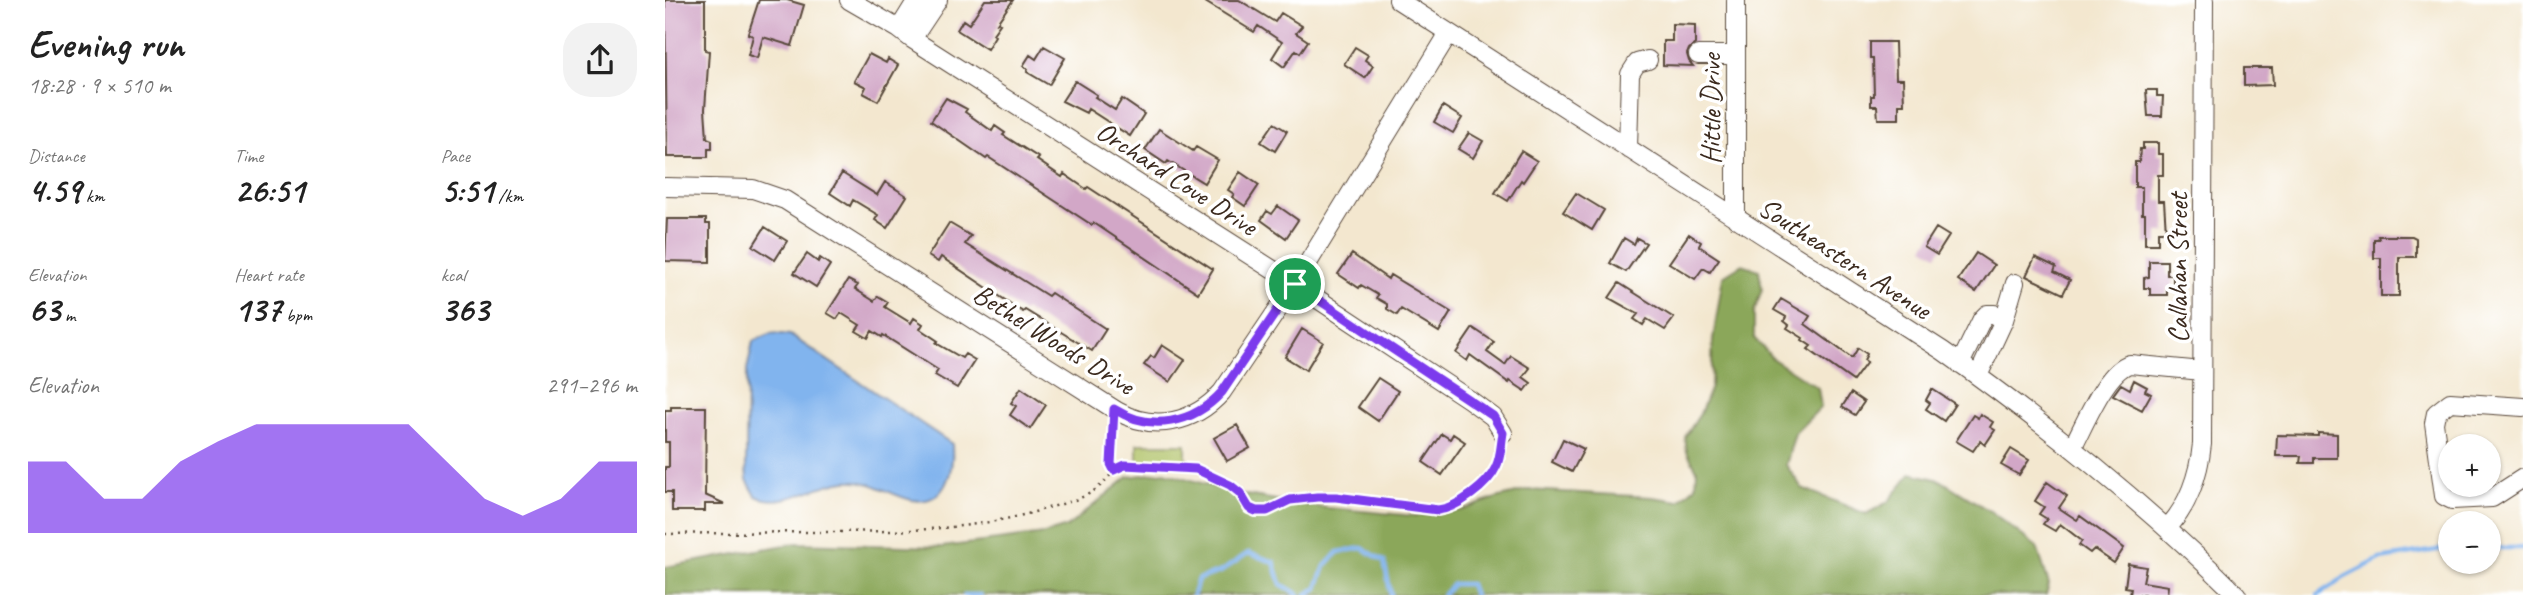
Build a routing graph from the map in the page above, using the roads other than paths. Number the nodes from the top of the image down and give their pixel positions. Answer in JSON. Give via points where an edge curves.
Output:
{"nodes":[{"id":1,"x":849,"y":0,"type":"edge"},
{"id":2,"x":917,"y":0,"type":"edge"},
{"id":3,"x":938,"y":0,"type":"edge"},
{"id":4,"x":1398,"y":0,"type":"edge"},
{"id":5,"x":1737,"y":0,"type":"edge"},
{"id":6,"x":2204,"y":0,"type":"edge"},
{"id":7,"x":1449,"y":33,"type":"junction"},
{"id":8,"x":905,"y":34,"type":"junction"},
{"id":9,"x":1698,"y":55,"type":"dead end"},
{"id":10,"x":1736,"y":55,"type":"junction"},
{"id":11,"x":1648,"y":60,"type":"dead end"},
{"id":12,"x":1628,"y":149,"type":"junction"},
{"id":13,"x":665,"y":187,"type":"edge"},
{"id":14,"x":1736,"y":219,"type":"junction"},
{"id":15,"x":2015,"y":283,"type":"dead end"},
{"id":16,"x":1295,"y":284,"type":"junction"},
{"id":17,"x":2004,"y":320,"type":"junction"},
{"id":18,"x":1960,"y":364,"type":"junction"},
{"id":19,"x":2202,"y":371,"type":"junction"},
{"id":20,"x":1978,"y":376,"type":"junction"},
{"id":21,"x":2523,"y":407,"type":"edge"},
{"id":22,"x":1503,"y":433,"type":"road end"},
{"id":23,"x":2072,"y":448,"type":"junction"},
{"id":24,"x":2523,"y":478,"type":"edge"},
{"id":25,"x":2167,"y":528,"type":"junction"},
{"id":26,"x":2237,"y":595,"type":"edge"}],
"edges":[{"from":1,"to":8,"type":"street","name":"Orchard Cove Drive"},
{"from":2,"to":8,"type":"street"},
{"from":3,"to":8,"type":"street"},
{"from":4,"to":7,"type":"street","name":"Southeastern Avenue"},
{"from":5,"to":10,"type":"street","name":"Hittle Drive"},
{"from":6,"to":19,"type":"street","name":"Callahan Street"},
{"from":7,"to":12,"type":"street","name":"Southeastern Avenue"},
{"from":7,"to":16,"type":"street","name":"Bethel Woods Drive"},
{"from":8,"to":16,"type":"street","name":"Orchard Cove Drive"},
{"from":9,"to":10,"type":"street"},
{"from":10,"to":14,"type":"street","name":"Hittle Drive"},
{"from":11,"to":12,"type":"street","via":[[1637,63],[1630,74]]},
{"from":12,"to":14,"type":"street","name":"Southeastern Avenue"},
{"from":13,"to":16,"type":"street","name":"Bethel Woods Drive","via":[[753,189],[785,200],[1114,409],[1142,422],[1167,423],[1213,403]]},
{"from":14,"to":18,"type":"street","name":"Southeastern Avenue"},
{"from":15,"to":17,"type":"street"},
{"from":16,"to":22,"type":"street","name":"Orchard Cove Drive","via":[[1471,400],[1493,416]]},
{"from":17,"to":18,"type":"street","via":[[1987,314]]},
{"from":17,"to":20,"type":"street"},
{"from":18,"to":20,"type":"street","name":"Southeastern Avenue"},
{"from":19,"to":23,"type":"street","via":[[2123,366],[2111,378]]},
{"from":19,"to":25,"type":"street","name":"Callahan Street","via":[[2199,462],[2187,498]]},
{"from":20,"to":23,"type":"street","name":"Southeastern Avenue"},
{"from":21,"to":24,"type":"street","via":[[2450,402],[2436,413],[2434,423],[2444,496],[2452,500],[2492,498]]},
{"from":23,"to":25,"type":"street","name":"Southeastern Avenue"},
{"from":25,"to":26,"type":"street","name":"Southeastern Avenue"}]}
